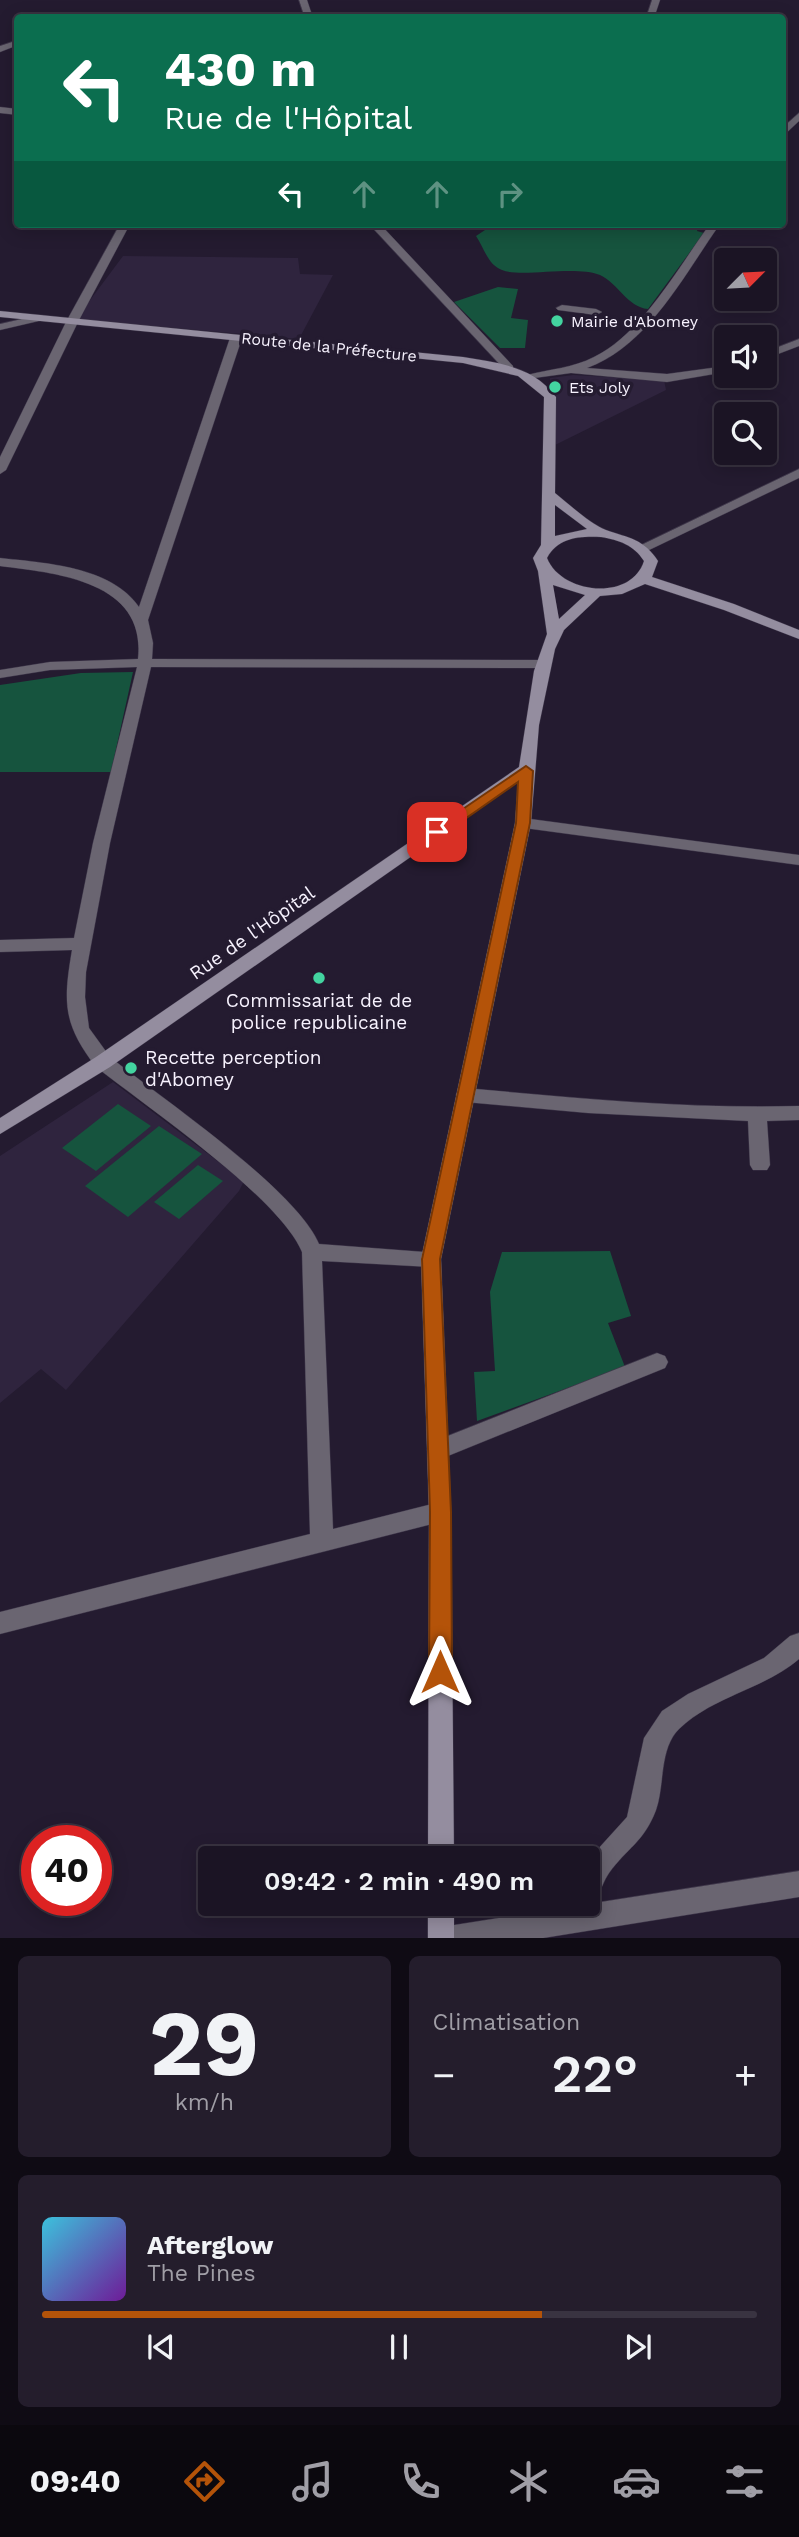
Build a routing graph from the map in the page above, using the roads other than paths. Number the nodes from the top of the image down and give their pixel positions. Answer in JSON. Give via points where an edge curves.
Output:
{"nodes":[{"id":1,"x":799,"y":116,"type":"edge"},
{"id":2,"x":786,"y":130,"type":"edge"},
{"id":3,"x":123,"y":228,"type":"edge"},
{"id":4,"x":378,"y":228,"type":"edge"},
{"id":5,"x":712,"y":228,"type":"edge"},
{"id":6,"x":587,"y":298,"type":"dead end"},
{"id":7,"x":562,"y":308,"type":"dead end"},
{"id":8,"x":579,"y":310,"type":"junction"},
{"id":9,"x":596,"y":313,"type":"dead end"},
{"id":10,"x":0,"y":314,"type":"edge"},
{"id":11,"x":39,"y":318,"type":"junction"},
{"id":12,"x":72,"y":322,"type":"junction"},
{"id":13,"x":0,"y":327,"type":"edge"},
{"id":14,"x":236,"y":338,"type":"junction"},
{"id":15,"x":799,"y":342,"type":"edge"},
{"id":16,"x":777,"y":351,"type":"edge"},
{"id":17,"x":509,"y":368,"type":"junction"},
{"id":18,"x":568,"y":371,"type":"junction"},
{"id":19,"x":714,"y":371,"type":"edge"},
{"id":20,"x":531,"y":377,"type":"junction"},
{"id":21,"x":0,"y":470,"type":"edge"},
{"id":22,"x":799,"y":472,"type":"edge"},
{"id":23,"x":549,"y":495,"type":"junction"},
{"id":24,"x":601,"y":533,"type":"junction"},
{"id":25,"x":548,"y":545,"type":"junction"},
{"id":26,"x":642,"y":548,"type":"junction"},
{"id":27,"x":0,"y":562,"type":"edge"},
{"id":28,"x":544,"y":572,"type":"junction"},
{"id":29,"x":644,"y":579,"type":"junction"},
{"id":30,"x":596,"y":592,"type":"junction"},
{"id":31,"x":141,"y":620,"type":"junction"},
{"id":32,"x":554,"y":634,"type":"junction"},
{"id":33,"x":799,"y":635,"type":"edge"},
{"id":34,"x":143,"y":662,"type":"junction"},
{"id":35,"x":544,"y":664,"type":"junction"},
{"id":36,"x":0,"y":674,"type":"edge"},
{"id":37,"x":526,"y":771,"type":"junction"},
{"id":38,"x":523,"y":823,"type":"junction"},
{"id":39,"x":799,"y":860,"type":"edge"},
{"id":40,"x":81,"y":944,"type":"junction"},
{"id":41,"x":0,"y":946,"type":"edge"},
{"id":42,"x":103,"y":1062,"type":"junction"},
{"id":43,"x":465,"y":1095,"type":"junction"},
{"id":44,"x":799,"y":1113,"type":"edge"},
{"id":45,"x":757,"y":1114,"type":"junction"},
{"id":46,"x":0,"y":1127,"type":"edge"},
{"id":47,"x":760,"y":1165,"type":"dead end"},
{"id":48,"x":312,"y":1252,"type":"junction"},
{"id":49,"x":431,"y":1259,"type":"junction"},
{"id":50,"x":657,"y":1362,"type":"dead end"},
{"id":51,"x":438,"y":1450,"type":"junction"},
{"id":52,"x":440,"y":1512,"type":"junction"},
{"id":53,"x":322,"y":1541,"type":"junction"},
{"id":54,"x":0,"y":1623,"type":"edge"},
{"id":55,"x":799,"y":1644,"type":"edge"},
{"id":56,"x":441,"y":1846,"type":"edge"},
{"id":57,"x":600,"y":1864,"type":"edge"},
{"id":58,"x":799,"y":1884,"type":"edge"},
{"id":59,"x":600,"y":1908,"type":"edge"},
{"id":60,"x":441,"y":1916,"type":"edge"},
{"id":61,"x":552,"y":1916,"type":"edge"},
{"id":62,"x":441,"y":1938,"type":"edge"},
{"id":63,"x":448,"y":1938,"type":"edge"}],
"edges":[{"from":1,"to":2,"type":"street"},
{"from":3,"to":12,"type":"street"},
{"from":4,"to":17,"type":"street"},
{"from":5,"to":18,"type":"street","via":[[626,342],[591,364]]},
{"from":6,"to":8,"type":"street"},
{"from":7,"to":8,"type":"street"},
{"from":8,"to":9,"type":"street"},
{"from":10,"to":11,"type":"street","name":"Route de la Préfecture"},
{"from":11,"to":12,"type":"street","name":"Route de la Préfecture"},
{"from":11,"to":13,"type":"street"},
{"from":12,"to":14,"type":"street","name":"Route de la Préfecture"},
{"from":12,"to":21,"type":"street"},
{"from":14,"to":17,"type":"street","name":"Route de la Préfecture"},
{"from":14,"to":31,"type":"street"},
{"from":15,"to":16,"type":"street"},
{"from":17,"to":20,"type":"street","name":"Route de la Préfecture"},
{"from":18,"to":19,"type":"street","via":[[667,378]]},
{"from":18,"to":20,"type":"street"},
{"from":20,"to":23,"type":"street","via":[[550,397]]},
{"from":22,"to":26,"type":"street"},
{"from":23,"to":24,"type":"street"},
{"from":23,"to":25,"type":"street"},
{"from":24,"to":25,"type":"street","via":[[566,536]]},
{"from":24,"to":26,"type":"street"},
{"from":25,"to":28,"type":"street","via":[[540,558]]},
{"from":26,"to":29,"type":"street","via":[[651,561]]},
{"from":27,"to":31,"type":"street","via":[[97,580],[126,601]]},
{"from":28,"to":30,"type":"street","via":[[571,588]]},
{"from":28,"to":32,"type":"street"},
{"from":29,"to":30,"type":"street","via":[[624,589]]},
{"from":29,"to":33,"type":"street"},
{"from":30,"to":32,"type":"street"},
{"from":31,"to":34,"type":"street","via":[[146,640]]},
{"from":32,"to":35,"type":"street"},
{"from":34,"to":35,"type":"street"},
{"from":34,"to":36,"type":"street","via":[[50,666]]},
{"from":34,"to":40,"type":"street"},
{"from":35,"to":37,"type":"street"},
{"from":37,"to":38,"type":"street"},
{"from":37,"to":42,"type":"street","name":"Rue de l'Hôpital"},
{"from":38,"to":39,"type":"street"},
{"from":38,"to":43,"type":"street"},
{"from":40,"to":41,"type":"street"},
{"from":40,"to":42,"type":"street","via":[[78,1023]]},
{"from":42,"to":46,"type":"street","name":"Rue de l'Hôpital"},
{"from":42,"to":48,"type":"street","via":[[255,1182],[305,1235]]},
{"from":43,"to":45,"type":"street"},
{"from":43,"to":49,"type":"street"},
{"from":44,"to":45,"type":"street"},
{"from":45,"to":47,"type":"street"},
{"from":48,"to":49,"type":"street"},
{"from":48,"to":53,"type":"street"},
{"from":49,"to":51,"type":"street"},
{"from":50,"to":51,"type":"street"},
{"from":51,"to":52,"type":"street"},
{"from":52,"to":53,"type":"street"},
{"from":52,"to":56,"type":"street"},
{"from":53,"to":54,"type":"street"},
{"from":55,"to":57,"type":"street","via":[[773,1666],[697,1702],[671,1720],[656,1738],[645,1807],[636,1826]]},
{"from":58,"to":59,"type":"street"},
{"from":60,"to":62,"type":"street"},
{"from":61,"to":63,"type":"street"}]}
